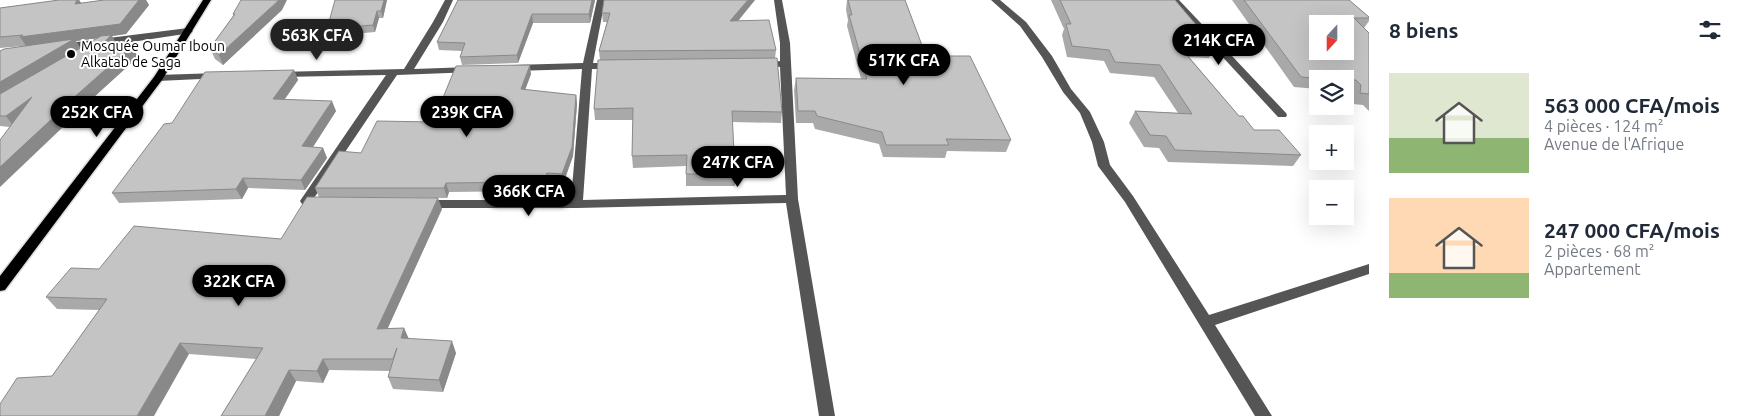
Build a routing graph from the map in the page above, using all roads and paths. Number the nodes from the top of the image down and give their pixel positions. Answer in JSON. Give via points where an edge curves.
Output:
{"nodes":[{"id":1,"x":207,"y":0,"type":"edge"},
{"id":2,"x":449,"y":0,"type":"edge"},
{"id":3,"x":601,"y":0,"type":"edge"},
{"id":4,"x":778,"y":0,"type":"edge"},
{"id":5,"x":995,"y":0,"type":"edge"},
{"id":6,"x":1174,"y":0,"type":"edge"},
{"id":7,"x":188,"y":31,"type":"junction"},
{"id":8,"x":104,"y":42,"type":"junction"},
{"id":9,"x":47,"y":49,"type":"edge"},
{"id":10,"x":80,"y":56,"type":"edge"},
{"id":11,"x":767,"y":64,"type":"edge"},
{"id":12,"x":784,"y":64,"type":"junction"},
{"id":13,"x":587,"y":66,"type":"junction"},
{"id":14,"x":621,"y":66,"type":"edge"},
{"id":15,"x":407,"y":72,"type":"junction"},
{"id":16,"x":393,"y":73,"type":"junction"},
{"id":17,"x":272,"y":74,"type":"edge"},
{"id":18,"x":225,"y":76,"type":"edge"},
{"id":19,"x":158,"y":78,"type":"junction"},
{"id":20,"x":1282,"y":115,"type":"dead end"},
{"id":21,"x":792,"y":199,"type":"junction"},
{"id":22,"x":329,"y":203,"type":"edge"},
{"id":23,"x":408,"y":203,"type":"edge"},
{"id":24,"x":577,"y":204,"type":"junction"},
{"id":25,"x":1369,"y":270,"type":"edge"},
{"id":26,"x":0,"y":286,"type":"edge"},
{"id":27,"x":1206,"y":322,"type":"junction"},
{"id":28,"x":827,"y":416,"type":"edge"},
{"id":29,"x":1264,"y":416,"type":"edge"}],
"edges":[{"from":1,"to":7,"type":"main road"},
{"from":2,"to":15,"type":"street"},
{"from":3,"to":13,"type":"street"},
{"from":4,"to":12,"type":"street","via":[[785,43]]},
{"from":5,"to":27,"type":"street","via":[[1023,24],[1084,112],[1098,142],[1104,166],[1129,199]]},
{"from":6,"to":20,"type":"street"},
{"from":7,"to":8,"type":"street"},
{"from":7,"to":19,"type":"main road"},
{"from":8,"to":9,"type":"street"},
{"from":8,"to":10,"type":"street"},
{"from":11,"to":12,"type":"street"},
{"from":12,"to":21,"type":"street"},
{"from":13,"to":14,"type":"street"},
{"from":13,"to":15,"type":"street"},
{"from":13,"to":24,"type":"street"},
{"from":15,"to":16,"type":"street"},
{"from":16,"to":17,"type":"street"},
{"from":16,"to":22,"type":"street","via":[[306,201]]},
{"from":18,"to":19,"type":"street"},
{"from":19,"to":26,"type":"main road"},
{"from":21,"to":24,"type":"street"},
{"from":21,"to":28,"type":"street"},
{"from":23,"to":24,"type":"street"},
{"from":25,"to":27,"type":"street"},
{"from":27,"to":29,"type":"street"}]}
